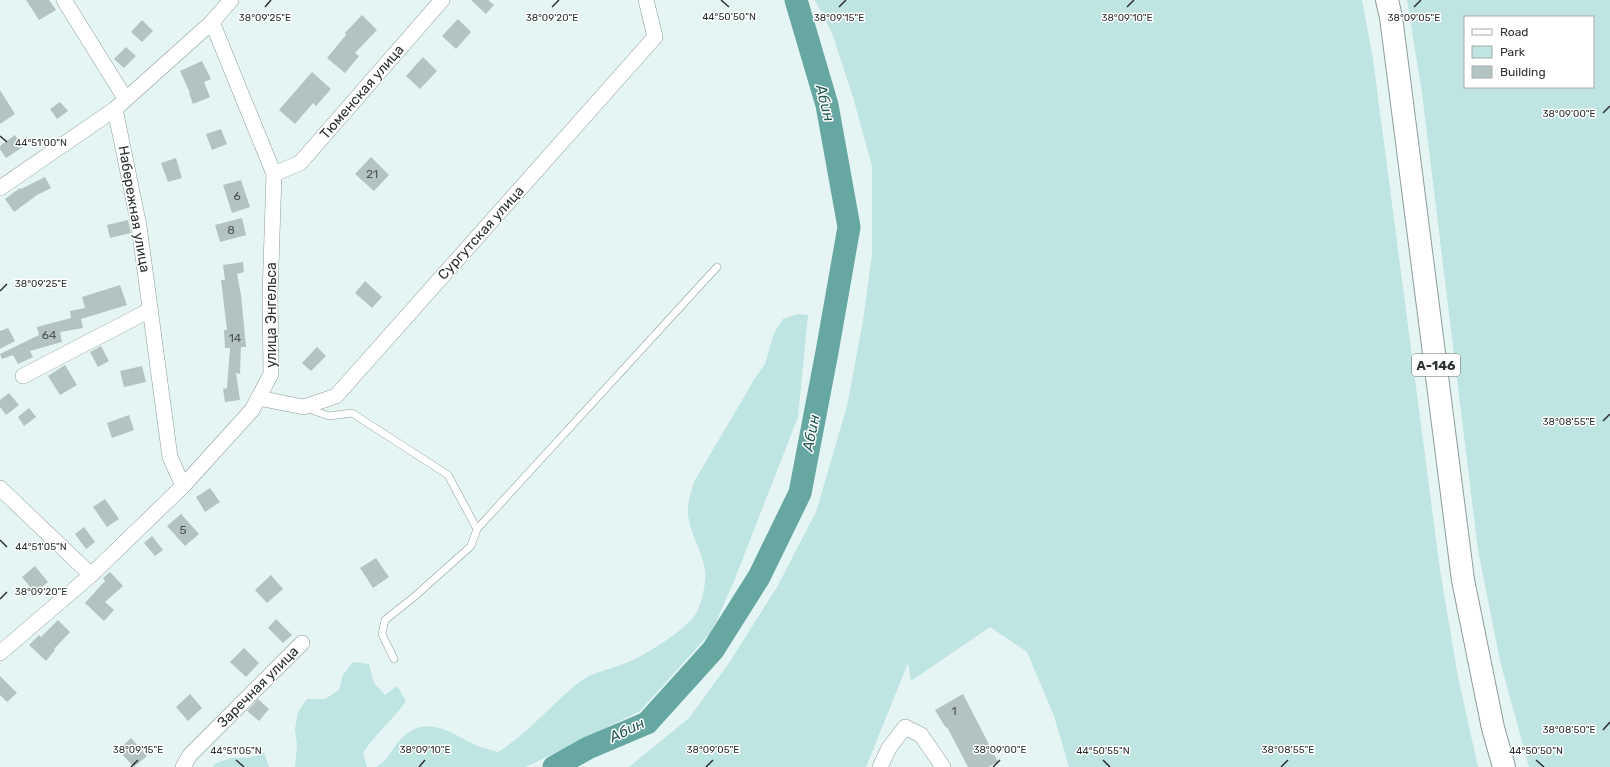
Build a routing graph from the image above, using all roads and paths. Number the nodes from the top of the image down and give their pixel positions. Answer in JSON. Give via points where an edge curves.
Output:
{"nodes":[{"id":1,"x":64,"y":0,"type":"edge"},
{"id":2,"x":231,"y":0,"type":"edge"},
{"id":3,"x":442,"y":0,"type":"edge"},
{"id":4,"x":646,"y":0,"type":"edge"},
{"id":5,"x":1387,"y":0,"type":"edge"},
{"id":6,"x":212,"y":22,"type":"junction"},
{"id":7,"x":120,"y":103,"type":"junction"},
{"id":8,"x":274,"y":174,"type":"junction"},
{"id":9,"x":0,"y":188,"type":"edge"},
{"id":10,"x":717,"y":267,"type":"dead end"},
{"id":11,"x":150,"y":310,"type":"junction"},
{"id":12,"x":23,"y":376,"type":"dead end"},
{"id":13,"x":258,"y":398,"type":"junction"},
{"id":14,"x":304,"y":408,"type":"junction"},
{"id":15,"x":183,"y":486,"type":"junction"},
{"id":16,"x":0,"y":488,"type":"edge"},
{"id":17,"x":478,"y":529,"type":"junction"},
{"id":18,"x":91,"y":576,"type":"junction"},
{"id":19,"x":302,"y":643,"type":"dead end"},
{"id":20,"x":0,"y":653,"type":"edge"},
{"id":21,"x":394,"y":659,"type":"dead end"},
{"id":22,"x":183,"y":767,"type":"edge"},
{"id":23,"x":880,"y":767,"type":"edge"},
{"id":24,"x":943,"y":767,"type":"edge"},
{"id":25,"x":1504,"y":767,"type":"edge"}],
"edges":[{"from":1,"to":7,"type":"street","name":"Набережная улица"},
{"from":2,"to":6,"type":"street"},
{"from":3,"to":8,"type":"street","name":"Тюменская улица","via":[[300,163]]},
{"from":4,"to":14,"type":"street","name":"Сургутская улица","via":[[655,37],[336,396]]},
{"from":5,"to":25,"type":"highway","number":"А-146","via":[[1463,580],[1493,728]]},
{"from":6,"to":7,"type":"street"},
{"from":6,"to":8,"type":"street","name":"улица Энгельса"},
{"from":7,"to":9,"type":"street"},
{"from":7,"to":11,"type":"street","name":"Набережная улица"},
{"from":8,"to":13,"type":"street","name":"улица Энгельса","via":[[270,296],[271,374]]},
{"from":10,"to":17,"type":"lane"},
{"from":11,"to":12,"type":"street"},
{"from":11,"to":15,"type":"street","name":"Набережная улица","via":[[170,457]]},
{"from":13,"to":14,"type":"street"},
{"from":13,"to":15,"type":"street","name":"улица Энгельса","via":[[252,410]]},
{"from":14,"to":17,"type":"lane","via":[[329,416],[352,413],[448,475]]},
{"from":15,"to":18,"type":"street","name":"улица Энгельса"},
{"from":16,"to":18,"type":"street"},
{"from":17,"to":21,"type":"lane","via":[[471,546],[385,620],[382,634]]},
{"from":18,"to":20,"type":"street","name":"улица Энгельса"},
{"from":19,"to":22,"type":"street","name":"Заречная улица","via":[[190,756]]},
{"from":23,"to":24,"type":"street","via":[[904,726],[921,735]]}]}
